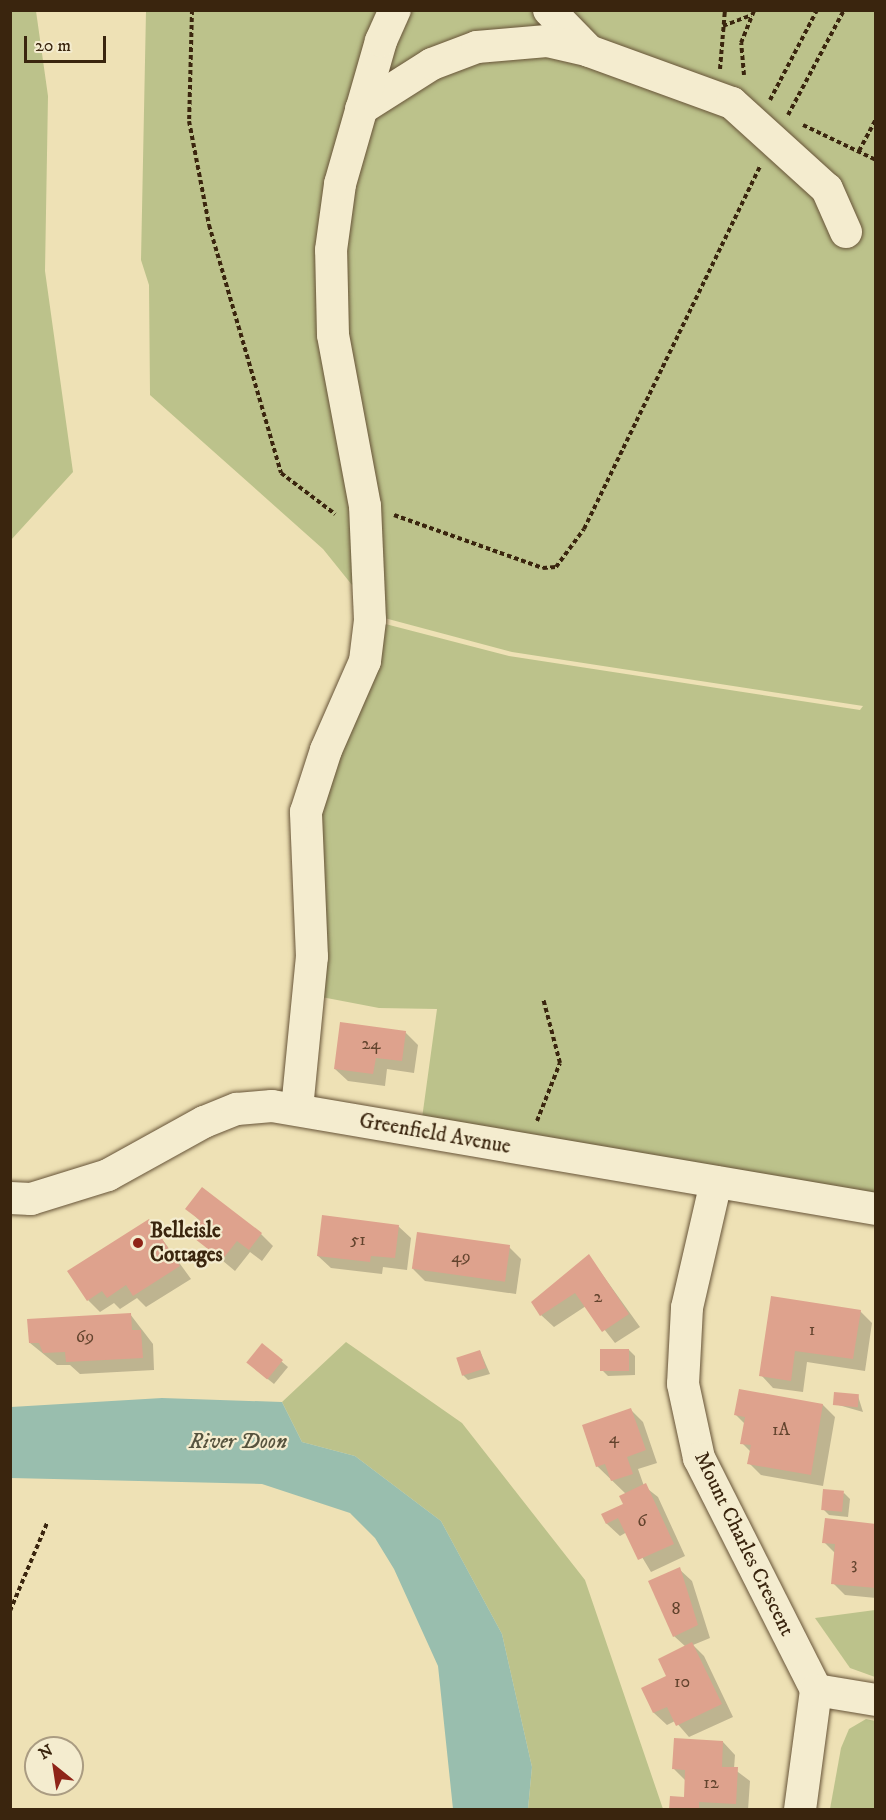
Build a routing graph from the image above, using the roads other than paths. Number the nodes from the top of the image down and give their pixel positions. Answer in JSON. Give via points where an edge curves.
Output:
{"nodes":[{"id":1,"x":395,"y":10,"type":"edge"},
{"id":2,"x":549,"y":10,"type":"edge"},
{"id":3,"x":589,"y":51,"type":"junction"},
{"id":4,"x":361,"y":109,"type":"junction"},
{"id":5,"x":846,"y":232,"type":"dead end"},
{"id":6,"x":297,"y":1109,"type":"junction"},
{"id":7,"x":716,"y":1182,"type":"junction"},
{"id":8,"x":10,"y":1198,"type":"edge"},
{"id":9,"x":876,"y":1209,"type":"edge"},
{"id":10,"x":816,"y":1690,"type":"junction"},
{"id":11,"x":876,"y":1700,"type":"edge"},
{"id":12,"x":800,"y":1809,"type":"edge"}],
"edges":[{"from":1,"to":4,"type":"street"},
{"from":2,"to":3,"type":"street"},
{"from":3,"to":4,"type":"street","via":[[547,41],[477,47],[432,64]]},
{"from":3,"to":5,"type":"street","via":[[740,93],[779,124],[827,189]]},
{"from":4,"to":6,"type":"street","via":[[340,184],[330,296],[365,506],[369,620],[364,661],[326,750],[306,812],[312,967]]},
{"from":6,"to":7,"type":"street","name":"Greenfield Avenue"},
{"from":6,"to":8,"type":"street","name":"Greenfield Avenue","via":[[237,1109],[108,1175],[31,1199]]},
{"from":7,"to":9,"type":"street","name":"Greenfield Avenue"},
{"from":7,"to":10,"type":"street","name":"Mount Charles Crescent","via":[[687,1308],[684,1384],[699,1458]]},
{"from":10,"to":11,"type":"street"},
{"from":10,"to":12,"type":"street"}]}
